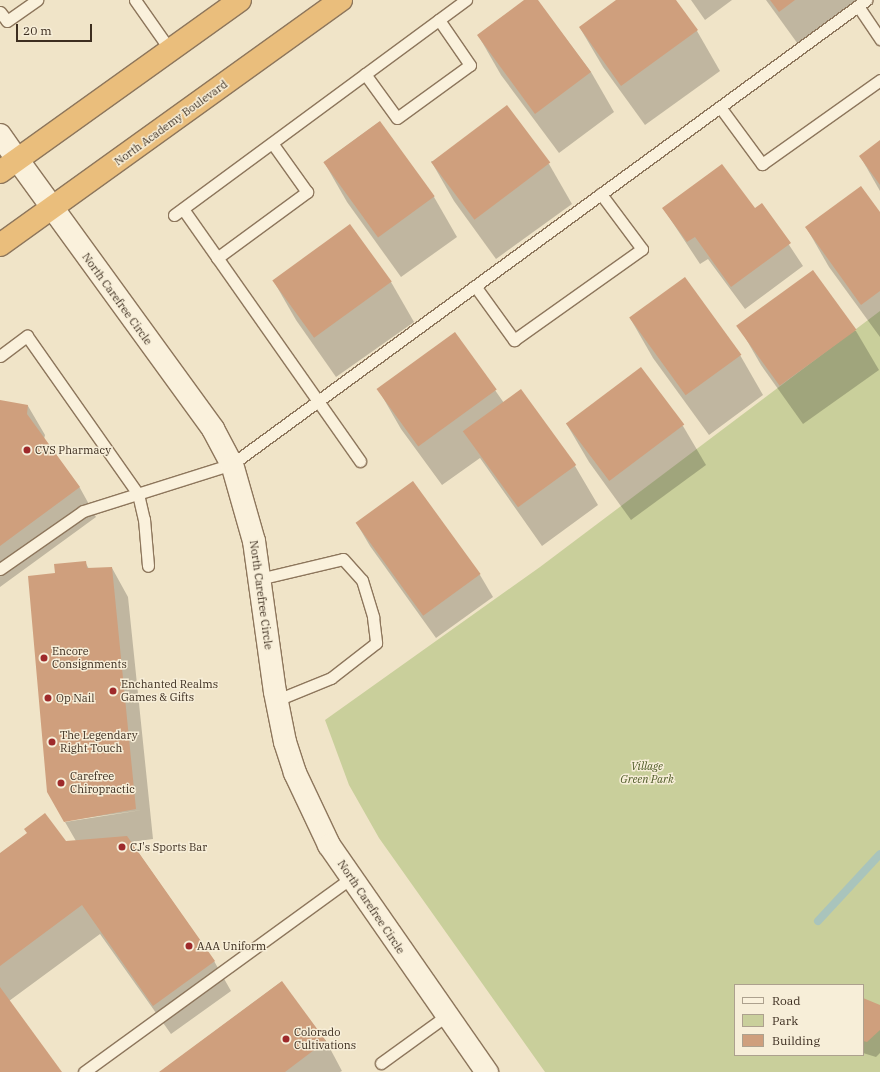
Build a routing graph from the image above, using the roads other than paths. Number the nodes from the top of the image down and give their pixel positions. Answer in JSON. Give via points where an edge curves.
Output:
{"nodes":[{"id":1,"x":37,"y":0,"type":"edge"},
{"id":2,"x":135,"y":0,"type":"edge"},
{"id":3,"x":240,"y":0,"type":"edge"},
{"id":4,"x":341,"y":0,"type":"edge"},
{"id":5,"x":466,"y":0,"type":"edge"},
{"id":6,"x":862,"y":3,"type":"edge"},
{"id":7,"x":0,"y":12,"type":"edge"},
{"id":8,"x":439,"y":20,"type":"junction"},
{"id":9,"x":880,"y":39,"type":"edge"},
{"id":10,"x":170,"y":50,"type":"junction"},
{"id":11,"x":365,"y":74,"type":"junction"},
{"id":12,"x":880,"y":80,"type":"edge"},
{"id":13,"x":720,"y":107,"type":"junction"},
{"id":14,"x":0,"y":135,"type":"edge"},
{"id":15,"x":272,"y":143,"type":"junction"},
{"id":16,"x":9,"y":166,"type":"edge"},
{"id":17,"x":601,"y":194,"type":"junction"},
{"id":18,"x":51,"y":209,"type":"junction"},
{"id":19,"x":0,"y":245,"type":"edge"},
{"id":20,"x":217,"y":258,"type":"junction"},
{"id":21,"x":475,"y":286,"type":"junction"},
{"id":22,"x":0,"y":356,"type":"edge"},
{"id":23,"x":319,"y":400,"type":"junction"},
{"id":24,"x":360,"y":461,"type":"dead end"},
{"id":25,"x":232,"y":464,"type":"junction"},
{"id":26,"x":138,"y":494,"type":"junction"},
{"id":27,"x":148,"y":566,"type":"dead end"},
{"id":28,"x":0,"y":569,"type":"edge"},
{"id":29,"x":259,"y":579,"type":"junction"},
{"id":30,"x":277,"y":700,"type":"junction"},
{"id":31,"x":350,"y":879,"type":"junction"},
{"id":32,"x":446,"y":1016,"type":"junction"},
{"id":33,"x":381,"y":1063,"type":"dead end"},
{"id":34,"x":84,"y":1072,"type":"edge"},
{"id":35,"x":487,"y":1072,"type":"edge"}],
"edges":[{"from":1,"to":7,"type":"lane","via":[[6,21]]},
{"from":2,"to":10,"type":"lane"},
{"from":3,"to":10,"type":"highway"},
{"from":4,"to":18,"type":"highway","name":"North Academy Boulevard"},
{"from":5,"to":8,"type":"lane"},
{"from":6,"to":9,"type":"lane"},
{"from":6,"to":13,"type":"lane"},
{"from":8,"to":11,"type":"lane"},
{"from":8,"to":11,"type":"lane","via":[[470,65],[397,118]]},
{"from":10,"to":16,"type":"highway"},
{"from":11,"to":15,"type":"lane"},
{"from":12,"to":13,"type":"lane","via":[[762,164]]},
{"from":13,"to":17,"type":"lane"},
{"from":14,"to":16,"type":"main road","name":"North Carefree Circle"},
{"from":15,"to":20,"type":"lane","via":[[307,192]]},
{"from":15,"to":20,"type":"lane","via":[[179,212]]},
{"from":16,"to":18,"type":"main road","name":"North Carefree Circle"},
{"from":17,"to":21,"type":"lane"},
{"from":17,"to":21,"type":"lane","via":[[642,249],[514,340]]},
{"from":18,"to":19,"type":"highway","name":"North Academy Boulevard"},
{"from":18,"to":25,"type":"main road","name":"North Carefree Circle","via":[[212,429]]},
{"from":20,"to":23,"type":"lane"},
{"from":21,"to":23,"type":"lane"},
{"from":22,"to":26,"type":"lane","via":[[27,336]]},
{"from":23,"to":24,"type":"lane"},
{"from":23,"to":25,"type":"lane"},
{"from":25,"to":26,"type":"lane"},
{"from":25,"to":29,"type":"main road","name":"North Carefree Circle","via":[[251,528]]},
{"from":26,"to":27,"type":"lane","via":[[144,520]]},
{"from":26,"to":28,"type":"lane","via":[[83,511]]},
{"from":29,"to":30,"type":"main road","name":"North Carefree Circle"},
{"from":29,"to":30,"type":"lane","via":[[343,559],[362,580],[373,617],[376,643],[331,678]]},
{"from":30,"to":31,"type":"main road","name":"North Carefree Circle","via":[[285,742],[295,773],[329,845]]},
{"from":31,"to":32,"type":"main road","name":"North Carefree Circle"},
{"from":31,"to":34,"type":"lane"},
{"from":32,"to":33,"type":"lane"},
{"from":32,"to":35,"type":"main road","name":"North Carefree Circle"}]}
